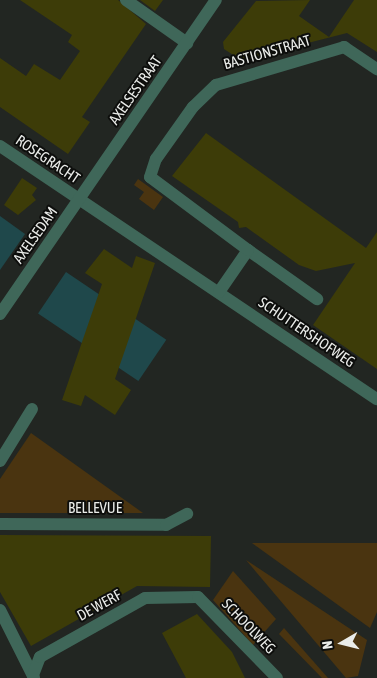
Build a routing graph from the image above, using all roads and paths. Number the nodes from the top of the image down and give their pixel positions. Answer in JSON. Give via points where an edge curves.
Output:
{"nodes":[{"id":1,"x":126,"y":0,"type":"edge"},
{"id":2,"x":216,"y":0,"type":"edge"},
{"id":3,"x":187,"y":43,"type":"junction"},
{"id":4,"x":377,"y":69,"type":"edge"},
{"id":5,"x":0,"y":146,"type":"edge"},
{"id":6,"x":79,"y":198,"type":"junction"},
{"id":7,"x":248,"y":250,"type":"junction"},
{"id":8,"x":219,"y":292,"type":"junction"},
{"id":9,"x":317,"y":299,"type":"dead end"},
{"id":10,"x":0,"y":314,"type":"edge"},
{"id":11,"x":377,"y":399,"type":"edge"},
{"id":12,"x":32,"y":409,"type":"dead end"},
{"id":13,"x":0,"y":461,"type":"edge"},
{"id":14,"x":187,"y":514,"type":"dead end"},
{"id":15,"x":0,"y":524,"type":"edge"},
{"id":16,"x":198,"y":597,"type":"joint"},
{"id":17,"x":0,"y":610,"type":"edge"},
{"id":18,"x":31,"y":677,"type":"edge"},
{"id":19,"x":278,"y":678,"type":"edge"}],
"edges":[{"from":1,"to":3,"type":"street"},
{"from":2,"to":3,"type":"street","name":"AXELSESTRAAT"},
{"from":3,"to":6,"type":"street","name":"AXELSESTRAAT"},
{"from":4,"to":7,"type":"street","name":"BASTIONSTRAAT","via":[[344,47],[216,85],[190,112],[150,170],[150,177]]},
{"from":5,"to":6,"type":"street","name":"ROSEGRACHT"},
{"from":6,"to":8,"type":"street","name":"SCHUTTERSHOFWEG"},
{"from":6,"to":10,"type":"street","name":"AXELSEDAM"},
{"from":7,"to":8,"type":"street"},
{"from":7,"to":9,"type":"street"},
{"from":8,"to":11,"type":"street","name":"SCHUTTERSHOFWEG"},
{"from":12,"to":13,"type":"street"},
{"from":14,"to":15,"type":"street","name":"BELLEVUE","via":[[166,525]]},
{"from":16,"to":18,"type":"street","name":"DE WERF","via":[[145,598],[40,657]]},
{"from":16,"to":19,"type":"street","name":"SCHOOLWEG"},
{"from":17,"to":18,"type":"street"}]}
